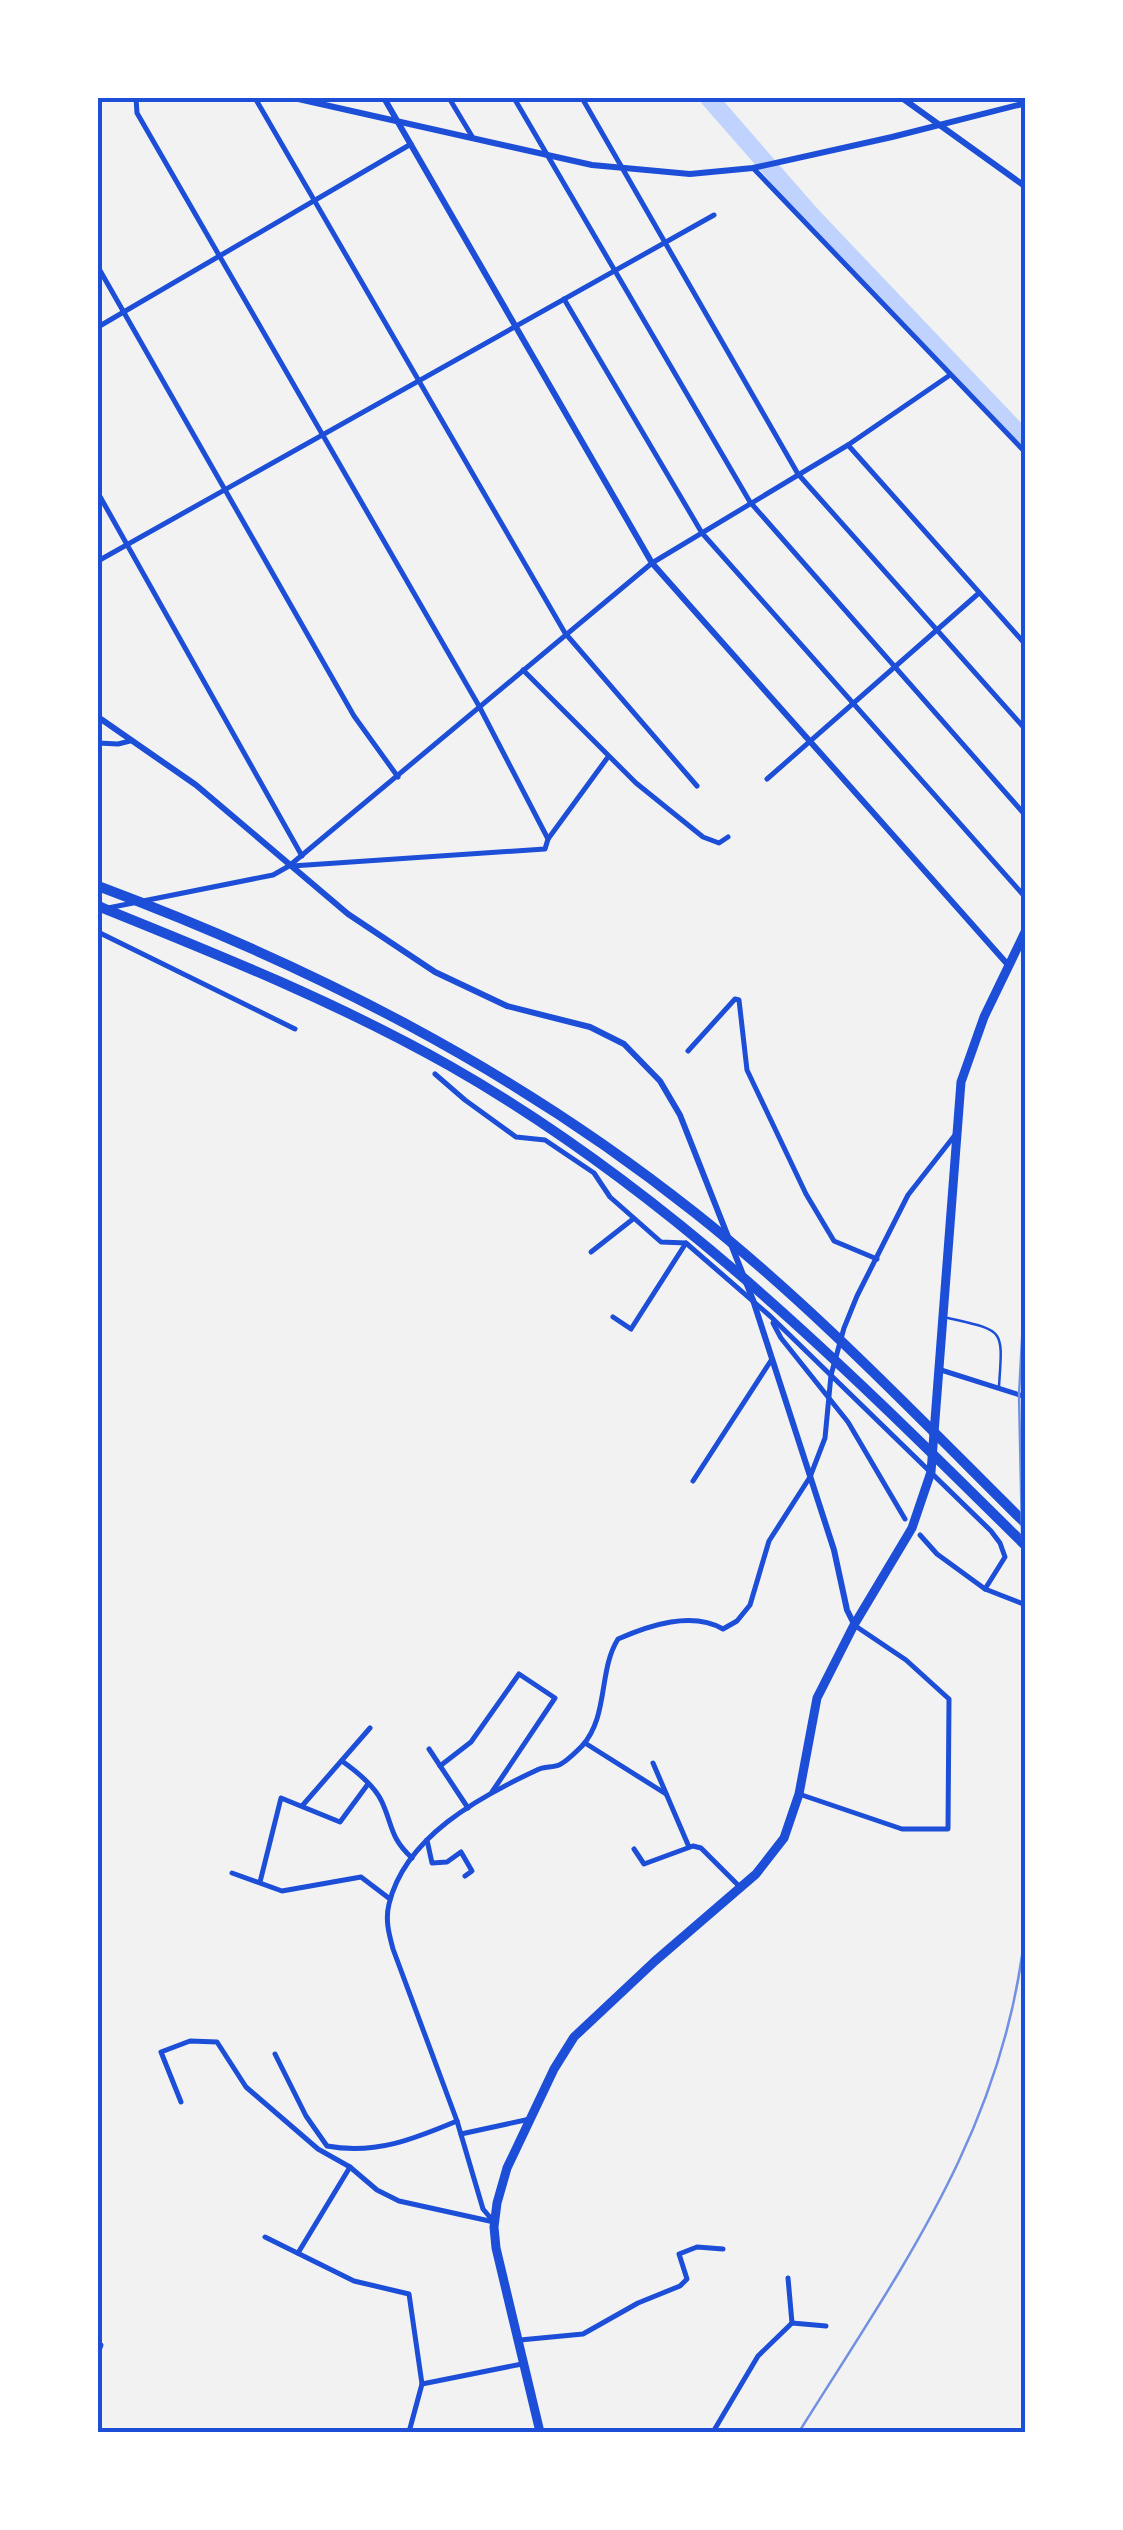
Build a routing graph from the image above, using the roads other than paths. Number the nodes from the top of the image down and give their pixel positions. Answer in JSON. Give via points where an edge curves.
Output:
{"nodes":[{"id":1,"x":136,"y":98,"type":"edge"},
{"id":2,"x":256,"y":98,"type":"edge"},
{"id":3,"x":294,"y":98,"type":"edge"},
{"id":4,"x":384,"y":98,"type":"edge"},
{"id":5,"x":449,"y":98,"type":"edge"},
{"id":6,"x":514,"y":98,"type":"edge"},
{"id":7,"x":582,"y":98,"type":"edge"},
{"id":8,"x":902,"y":98,"type":"edge"},
{"id":9,"x":1026,"y":103,"type":"edge"},
{"id":10,"x":398,"y":121,"type":"junction"},
{"id":11,"x":942,"y":124,"type":"junction"},
{"id":12,"x":473,"y":138,"type":"junction"},
{"id":13,"x":410,"y":144,"type":"junction"},
{"id":14,"x":546,"y":154,"type":"junction"},
{"id":15,"x":757,"y":167,"type":"junction"},
{"id":16,"x":623,"y":170,"type":"junction"},
{"id":17,"x":1026,"y":188,"type":"edge"},
{"id":18,"x":314,"y":202,"type":"junction"},
{"id":19,"x":714,"y":215,"type":"dead end"},
{"id":20,"x":664,"y":244,"type":"junction"},
{"id":21,"x":219,"y":256,"type":"junction"},
{"id":22,"x":98,"y":267,"type":"edge"},
{"id":23,"x":615,"y":271,"type":"junction"},
{"id":24,"x":564,"y":298,"type":"junction"},
{"id":25,"x":123,"y":312,"type":"junction"},
{"id":26,"x":98,"y":326,"type":"edge"},
{"id":27,"x":515,"y":326,"type":"junction"},
{"id":28,"x":950,"y":375,"type":"junction"},
{"id":29,"x":418,"y":382,"type":"junction"},
{"id":30,"x":322,"y":436,"type":"junction"},
{"id":31,"x":848,"y":445,"type":"junction"},
{"id":32,"x":1026,"y":453,"type":"edge"},
{"id":33,"x":798,"y":474,"type":"junction"},
{"id":34,"x":228,"y":490,"type":"junction"},
{"id":35,"x":98,"y":493,"type":"edge"},
{"id":36,"x":750,"y":502,"type":"junction"},
{"id":37,"x":702,"y":533,"type":"junction"},
{"id":38,"x":127,"y":546,"type":"junction"},
{"id":39,"x":98,"y":561,"type":"edge"},
{"id":40,"x":652,"y":563,"type":"junction"},
{"id":41,"x":980,"y":593,"type":"junction"},
{"id":42,"x":937,"y":628,"type":"junction"},
{"id":43,"x":565,"y":633,"type":"junction"},
{"id":44,"x":1026,"y":645,"type":"edge"},
{"id":45,"x":893,"y":667,"type":"junction"},
{"id":46,"x":523,"y":670,"type":"junction"},
{"id":47,"x":853,"y":703,"type":"junction"},
{"id":48,"x":479,"y":706,"type":"junction"},
{"id":49,"x":98,"y":717,"type":"edge"},
{"id":50,"x":1026,"y":730,"type":"edge"},
{"id":51,"x":133,"y":740,"type":"junction"},
{"id":52,"x":810,"y":742,"type":"junction"},
{"id":53,"x":98,"y":743,"type":"edge"},
{"id":54,"x":608,"y":757,"type":"junction"},
{"id":55,"x":398,"y":778,"type":"junction"},
{"id":56,"x":768,"y":779,"type":"dead end"},
{"id":57,"x":698,"y":786,"type":"dead end"},
{"id":58,"x":1026,"y":816,"type":"edge"},
{"id":59,"x":728,"y":837,"type":"dead end"},
{"id":60,"x":548,"y":839,"type":"junction"},
{"id":61,"x":302,"y":856,"type":"junction"},
{"id":62,"x":289,"y":866,"type":"junction"},
{"id":63,"x":98,"y":886,"type":"edge"},
{"id":64,"x":1026,"y":898,"type":"edge"},
{"id":65,"x":98,"y":908,"type":"edge"},
{"id":66,"x":1026,"y":930,"type":"edge"},
{"id":67,"x":98,"y":932,"type":"edge"},
{"id":68,"x":1009,"y":966,"type":"junction"},
{"id":69,"x":295,"y":1029,"type":"dead end"},
{"id":70,"x":688,"y":1051,"type":"dead end"},
{"id":71,"x":435,"y":1074,"type":"dead end"},
{"id":72,"x":955,"y":1135,"type":"junction"},
{"id":73,"x":634,"y":1219,"type":"junction"},
{"id":74,"x":686,"y":1244,"type":"junction"},
{"id":75,"x":590,"y":1252,"type":"dead end"},
{"id":76,"x":877,"y":1258,"type":"junction"},
{"id":77,"x":753,"y":1300,"type":"junction"},
{"id":78,"x":770,"y":1316,"type":"junction"},
{"id":79,"x":942,"y":1316,"type":"junction"},
{"id":80,"x":613,"y":1318,"type":"dead end"},
{"id":81,"x":772,"y":1359,"type":"junction"},
{"id":82,"x":938,"y":1370,"type":"junction"},
{"id":83,"x":831,"y":1375,"type":"junction"},
{"id":84,"x":999,"y":1388,"type":"junction"},
{"id":85,"x":1026,"y":1396,"type":"edge"},
{"id":86,"x":828,"y":1397,"type":"junction"},
{"id":87,"x":931,"y":1472,"type":"junction"},
{"id":88,"x":810,"y":1478,"type":"junction"},
{"id":89,"x":693,"y":1481,"type":"dead end"},
{"id":90,"x":906,"y":1519,"type":"dead end"},
{"id":91,"x":1026,"y":1524,"type":"edge"},
{"id":92,"x":920,"y":1535,"type":"dead end"},
{"id":93,"x":1026,"y":1546,"type":"edge"},
{"id":94,"x":985,"y":1589,"type":"junction"},
{"id":95,"x":1026,"y":1605,"type":"edge"},
{"id":96,"x":854,"y":1625,"type":"junction"},
{"id":97,"x":370,"y":1728,"type":"dead end"},
{"id":98,"x":585,"y":1744,"type":"junction"},
{"id":99,"x":429,"y":1749,"type":"dead end"},
{"id":100,"x":342,"y":1761,"type":"junction"},
{"id":101,"x":653,"y":1763,"type":"dead end"},
{"id":102,"x":440,"y":1766,"type":"junction"},
{"id":103,"x":368,"y":1784,"type":"junction"},
{"id":104,"x":491,"y":1794,"type":"junction"},
{"id":105,"x":666,"y":1794,"type":"junction"},
{"id":106,"x":799,"y":1794,"type":"junction"},
{"id":107,"x":302,"y":1806,"type":"junction"},
{"id":108,"x":468,"y":1808,"type":"junction"},
{"id":109,"x":427,"y":1840,"type":"junction"},
{"id":110,"x":689,"y":1847,"type":"junction"},
{"id":111,"x":634,"y":1849,"type":"dead end"},
{"id":112,"x":412,"y":1858,"type":"junction"},
{"id":113,"x":232,"y":1873,"type":"dead end"},
{"id":114,"x":466,"y":1876,"type":"dead end"},
{"id":115,"x":260,"y":1882,"type":"junction"},
{"id":116,"x":740,"y":1887,"type":"junction"},
{"id":117,"x":390,"y":1899,"type":"junction"},
{"id":118,"x":275,"y":2054,"type":"dead end"},
{"id":119,"x":181,"y":2102,"type":"dead end"},
{"id":120,"x":530,"y":2119,"type":"junction"},
{"id":121,"x":457,"y":2121,"type":"junction"},
{"id":122,"x":460,"y":2134,"type":"junction"},
{"id":123,"x":350,"y":2167,"type":"junction"},
{"id":124,"x":1026,"y":2206,"type":"edge"},
{"id":125,"x":494,"y":2222,"type":"junction"},
{"id":126,"x":1026,"y":2233,"type":"edge"},
{"id":127,"x":265,"y":2238,"type":"dead end"},
{"id":128,"x":722,"y":2249,"type":"dead end"},
{"id":129,"x":298,"y":2254,"type":"junction"},
{"id":130,"x":788,"y":2278,"type":"dead end"},
{"id":131,"x":792,"y":2323,"type":"junction"},
{"id":132,"x":826,"y":2326,"type":"dead end"},
{"id":133,"x":517,"y":2340,"type":"junction"},
{"id":134,"x":98,"y":2342,"type":"edge"},
{"id":135,"x":98,"y":2353,"type":"edge"},
{"id":136,"x":524,"y":2364,"type":"junction"},
{"id":137,"x":422,"y":2384,"type":"junction"},
{"id":138,"x":410,"y":2432,"type":"edge"},
{"id":139,"x":540,"y":2432,"type":"edge"},
{"id":140,"x":713,"y":2432,"type":"edge"}],
"edges":[{"from":1,"to":21,"type":"street","via":[[137,113]]},
{"from":2,"to":18,"type":"street"},
{"from":3,"to":10,"type":"street"},
{"from":4,"to":10,"type":"street"},
{"from":5,"to":12,"type":"street"},
{"from":6,"to":14,"type":"street"},
{"from":7,"to":16,"type":"street"},
{"from":8,"to":11,"type":"street"},
{"from":9,"to":11,"type":"street"},
{"from":10,"to":12,"type":"street"},
{"from":10,"to":13,"type":"street"},
{"from":11,"to":15,"type":"street"},
{"from":11,"to":17,"type":"street"},
{"from":12,"to":14,"type":"street"},
{"from":13,"to":18,"type":"street"},
{"from":13,"to":27,"type":"street"},
{"from":14,"to":16,"type":"street"},
{"from":14,"to":23,"type":"street"},
{"from":15,"to":16,"type":"street","via":[[690,174]]},
{"from":15,"to":28,"type":"street"},
{"from":16,"to":20,"type":"street"},
{"from":18,"to":21,"type":"street"},
{"from":18,"to":29,"type":"street"},
{"from":19,"to":20,"type":"street"},
{"from":20,"to":23,"type":"street"},
{"from":20,"to":33,"type":"street"},
{"from":21,"to":25,"type":"street"},
{"from":21,"to":30,"type":"street"},
{"from":22,"to":25,"type":"street"},
{"from":23,"to":24,"type":"street"},
{"from":23,"to":36,"type":"street"},
{"from":24,"to":27,"type":"street"},
{"from":24,"to":37,"type":"street"},
{"from":25,"to":26,"type":"street"},
{"from":25,"to":34,"type":"street"},
{"from":27,"to":29,"type":"street"},
{"from":27,"to":40,"type":"street"},
{"from":28,"to":31,"type":"street"},
{"from":28,"to":32,"type":"street"},
{"from":29,"to":30,"type":"street"},
{"from":29,"to":43,"type":"street"},
{"from":30,"to":34,"type":"street"},
{"from":30,"to":48,"type":"street"},
{"from":31,"to":33,"type":"street"},
{"from":31,"to":41,"type":"street"},
{"from":33,"to":36,"type":"street"},
{"from":33,"to":42,"type":"street"},
{"from":34,"to":38,"type":"street"},
{"from":34,"to":55,"type":"street","via":[[354,716]]},
{"from":35,"to":38,"type":"street"},
{"from":36,"to":37,"type":"street"},
{"from":36,"to":45,"type":"street"},
{"from":37,"to":40,"type":"street"},
{"from":37,"to":47,"type":"street"},
{"from":38,"to":39,"type":"street"},
{"from":38,"to":61,"type":"street"},
{"from":40,"to":43,"type":"street"},
{"from":40,"to":52,"type":"street"},
{"from":41,"to":42,"type":"street"},
{"from":41,"to":44,"type":"street"},
{"from":42,"to":45,"type":"street"},
{"from":42,"to":50,"type":"street"},
{"from":43,"to":46,"type":"street"},
{"from":43,"to":57,"type":"street"},
{"from":45,"to":47,"type":"street"},
{"from":45,"to":58,"type":"street"},
{"from":46,"to":48,"type":"street"},
{"from":46,"to":54,"type":"street"},
{"from":47,"to":52,"type":"street"},
{"from":47,"to":64,"type":"street"},
{"from":48,"to":55,"type":"street"},
{"from":48,"to":60,"type":"street"},
{"from":49,"to":51,"type":"street"},
{"from":51,"to":53,"type":"street"},
{"from":51,"to":62,"type":"street"},
{"from":52,"to":56,"type":"street"},
{"from":52,"to":68,"type":"street"},
{"from":54,"to":59,"type":"street","via":[[702,836],[719,844]]},
{"from":54,"to":60,"type":"street"},
{"from":55,"to":61,"type":"street"},
{"from":60,"to":62,"type":"street","via":[[546,849]]},
{"from":61,"to":62,"type":"street"},
{"from":62,"to":65,"type":"street","via":[[273,875]]},
{"from":62,"to":77,"type":"street","via":[[436,972],[507,1006],[606,1034],[644,1061],[680,1115]]},
{"from":63,"to":91,"type":"highway","via":[[243,944],[417,1028],[540,1100],[695,1212],[835,1336]]},
{"from":65,"to":93,"type":"highway","via":[[330,1004],[450,1066],[577,1146],[684,1226],[830,1355]]},
{"from":66,"to":68,"type":"highway"},
{"from":67,"to":69,"type":"street"},
{"from":68,"to":72,"type":"highway","via":[[964,1070]]},
{"from":70,"to":76,"type":"street","via":[[739,1000],[748,1070],[806,1194],[834,1241]]},
{"from":71,"to":73,"type":"street","via":[[516,1137],[545,1140],[594,1173]]},
{"from":72,"to":76,"type":"street","via":[[908,1194]]},
{"from":72,"to":79,"type":"highway"},
{"from":73,"to":74,"type":"street","via":[[661,1242]]},
{"from":73,"to":75,"type":"street"},
{"from":74,"to":77,"type":"street"},
{"from":74,"to":80,"type":"street","via":[[631,1328]]},
{"from":76,"to":83,"type":"street","via":[[844,1328]]},
{"from":77,"to":78,"type":"street"},
{"from":77,"to":81,"type":"street"},
{"from":78,"to":83,"type":"street"},
{"from":78,"to":86,"type":"street"},
{"from":79,"to":82,"type":"highway"},
{"from":79,"to":84,"type":"lane","via":[[991,1328],[1002,1341]]},
{"from":81,"to":88,"type":"street"},
{"from":81,"to":89,"type":"street"},
{"from":82,"to":84,"type":"street"},
{"from":82,"to":87,"type":"highway"},
{"from":83,"to":86,"type":"street"},
{"from":83,"to":87,"type":"street"},
{"from":84,"to":85,"type":"street"},
{"from":86,"to":88,"type":"street"},
{"from":86,"to":90,"type":"street"},
{"from":87,"to":94,"type":"street","via":[[1000,1543],[1004,1557]]},
{"from":87,"to":96,"type":"highway","via":[[912,1528]]},
{"from":88,"to":96,"type":"street"},
{"from":88,"to":98,"type":"street","via":[[769,1541],[750,1604],[737,1621],[723,1630],[705,1619],[669,1623],[618,1639]]},
{"from":92,"to":94,"type":"street"},
{"from":94,"to":95,"type":"street"},
{"from":96,"to":106,"type":"highway","via":[[817,1698]]},
{"from":96,"to":106,"type":"street","via":[[948,1699],[948,1829],[902,1829]]},
{"from":97,"to":100,"type":"street"},
{"from":98,"to":104,"type":"street","via":[[560,1765],[542,1767]]},
{"from":98,"to":105,"type":"street"},
{"from":99,"to":102,"type":"street"},
{"from":100,"to":103,"type":"street"},
{"from":100,"to":107,"type":"street"},
{"from":101,"to":105,"type":"street"},
{"from":102,"to":104,"type":"street","via":[[471,1742],[519,1674],[555,1698]]},
{"from":102,"to":108,"type":"street"},
{"from":103,"to":107,"type":"street","via":[[340,1822]]},
{"from":103,"to":112,"type":"street","via":[[382,1800],[398,1846]]},
{"from":104,"to":108,"type":"street"},
{"from":105,"to":110,"type":"street"},
{"from":106,"to":116,"type":"highway","via":[[784,1838]]},
{"from":107,"to":115,"type":"street","via":[[281,1798]]},
{"from":108,"to":109,"type":"street"},
{"from":109,"to":112,"type":"street"},
{"from":109,"to":114,"type":"street","via":[[432,1863],[462,1852],[472,1871]]},
{"from":110,"to":111,"type":"street","via":[[644,1864]]},
{"from":110,"to":116,"type":"street","via":[[701,1848]]},
{"from":112,"to":117,"type":"street"},
{"from":113,"to":115,"type":"street"},
{"from":115,"to":117,"type":"street","via":[[282,1891],[361,1877]]},
{"from":116,"to":120,"type":"highway","via":[[574,2037]]},
{"from":117,"to":121,"type":"street","via":[[393,1949]]},
{"from":118,"to":121,"type":"street","via":[[327,2146],[365,2150],[406,2143]]},
{"from":119,"to":123,"type":"street","via":[[161,2052],[190,2041],[216,2042],[246,2086],[318,2149]]},
{"from":120,"to":122,"type":"street"},
{"from":120,"to":125,"type":"highway","via":[[500,2188]]},
{"from":121,"to":122,"type":"street"},
{"from":122,"to":125,"type":"street","via":[[483,2208]]},
{"from":123,"to":125,"type":"street","via":[[399,2201]]},
{"from":123,"to":129,"type":"street"},
{"from":124,"to":126,"type":"street"},
{"from":125,"to":133,"type":"highway"},
{"from":127,"to":129,"type":"street"},
{"from":128,"to":133,"type":"street","via":[[679,2254],[687,2279],[680,2286],[582,2334]]},
{"from":129,"to":137,"type":"street","via":[[354,2281],[409,2294]]},
{"from":130,"to":131,"type":"street"},
{"from":131,"to":132,"type":"street"},
{"from":131,"to":140,"type":"street","via":[[758,2356]]},
{"from":133,"to":136,"type":"highway"},
{"from":134,"to":135,"type":"street"},
{"from":136,"to":137,"type":"street"},
{"from":136,"to":139,"type":"highway"},
{"from":137,"to":138,"type":"street"}]}
